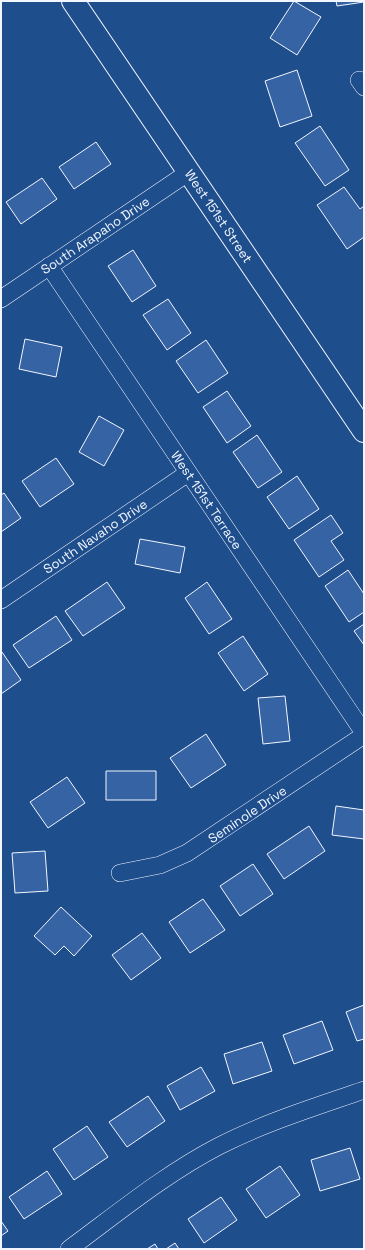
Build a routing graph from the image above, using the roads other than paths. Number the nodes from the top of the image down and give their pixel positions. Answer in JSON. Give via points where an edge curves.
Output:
{"nodes":[{"id":1,"x":73,"y":1,"type":"edge"},
{"id":2,"x":189,"y":172,"type":"junction"},
{"id":3,"x":49,"y":266,"type":"junction"},
{"id":4,"x":1,"y":299,"type":"edge"},
{"id":5,"x":364,"y":431,"type":"edge"},
{"id":6,"x":188,"y":473,"type":"junction"},
{"id":7,"x":1,"y":600,"type":"edge"},
{"id":8,"x":364,"y":734,"type":"edge"},
{"id":9,"x":120,"y":873,"type":"dead end"},
{"id":10,"x":364,"y":1090,"type":"edge"},
{"id":11,"x":69,"y":1249,"type":"edge"}],
"edges":[{"from":1,"to":2,"type":"main road","name":"West 151st Street"},
{"from":2,"to":3,"type":"street","name":"South Arapaho Drive"},
{"from":2,"to":5,"type":"main road","name":"West 151st Street"},
{"from":3,"to":4,"type":"street","name":"South Arapaho Drive"},
{"from":3,"to":6,"type":"street","name":"West 151st Terrace"},
{"from":6,"to":7,"type":"street","name":"South Navaho Drive"},
{"from":6,"to":8,"type":"street","name":"West 151st Terrace"},
{"from":8,"to":9,"type":"street","name":"Seminole Drive","via":[[187,853],[160,865]]},
{"from":10,"to":11,"type":"street","via":[[274,1120],[219,1146],[164,1178]]}]}
